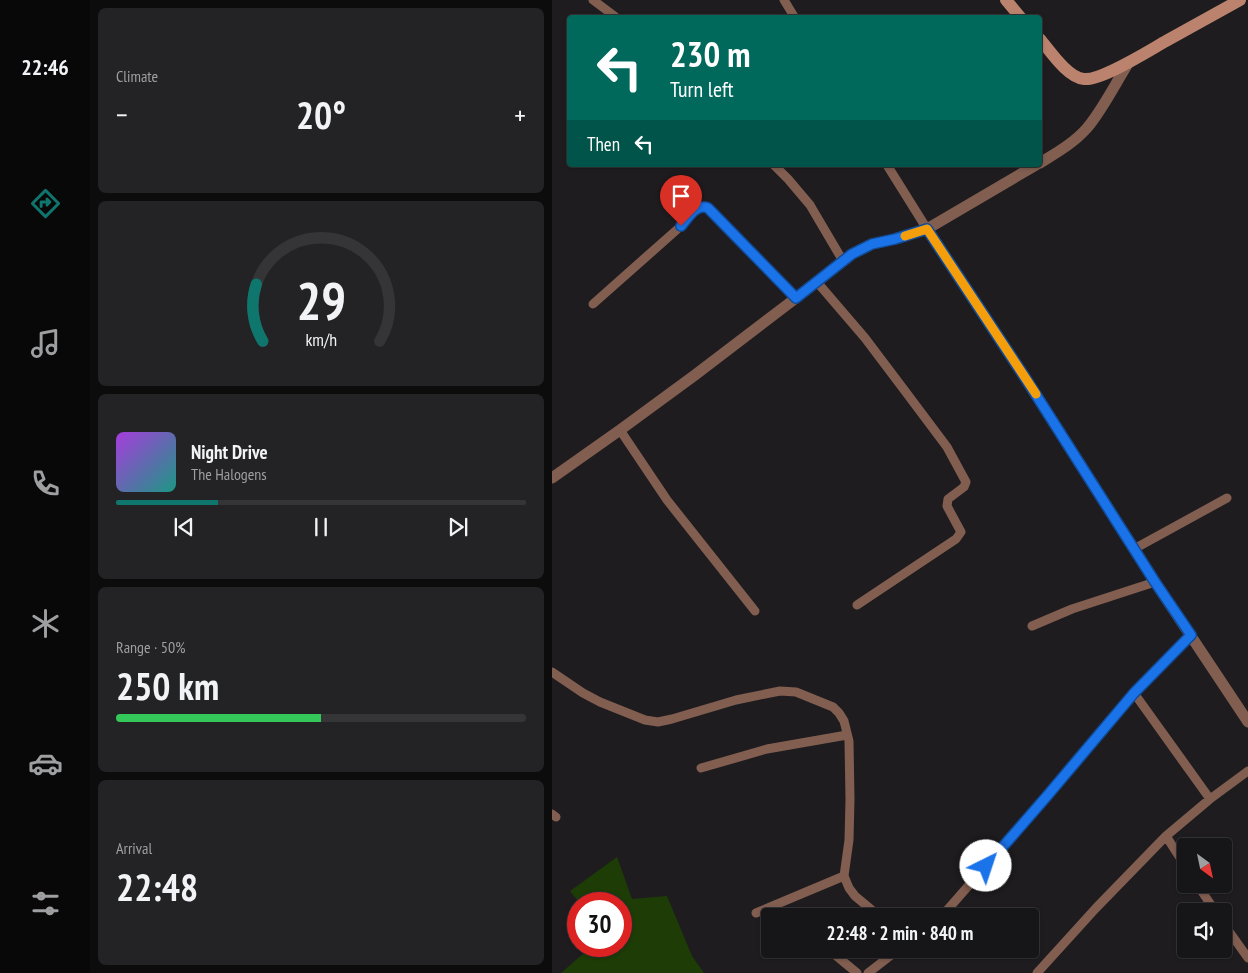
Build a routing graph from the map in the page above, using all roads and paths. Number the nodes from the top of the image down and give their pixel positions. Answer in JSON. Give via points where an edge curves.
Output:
{"nodes":[{"id":1,"x":593,"y":0,"type":"edge"},
{"id":2,"x":784,"y":0,"type":"edge"},
{"id":3,"x":1006,"y":0,"type":"edge"},
{"id":4,"x":1240,"y":0,"type":"edge"},
{"id":5,"x":613,"y":15,"type":"edge"},
{"id":6,"x":793,"y":15,"type":"edge"},
{"id":7,"x":1018,"y":15,"type":"edge"},
{"id":8,"x":1042,"y":41,"type":"edge"},
{"id":9,"x":1129,"y":62,"type":"junction"},
{"id":10,"x":1042,"y":162,"type":"edge"},
{"id":11,"x":776,"y":167,"type":"edge"},
{"id":12,"x":888,"y":167,"type":"edge"},
{"id":13,"x":1033,"y":167,"type":"edge"},
{"id":14,"x":927,"y":229,"type":"junction"},
{"id":15,"x":843,"y":261,"type":"junction"},
{"id":16,"x":817,"y":282,"type":"junction"},
{"id":17,"x":796,"y":298,"type":"junction"},
{"id":18,"x":593,"y":304,"type":"dead end"},
{"id":19,"x":620,"y":430,"type":"junction"},
{"id":20,"x":552,"y":478,"type":"edge"},
{"id":21,"x":1227,"y":498,"type":"dead end"},
{"id":22,"x":1134,"y":549,"type":"junction"},
{"id":23,"x":1155,"y":582,"type":"junction"},
{"id":24,"x":857,"y":605,"type":"dead end"},
{"id":25,"x":755,"y":611,"type":"dead end"},
{"id":26,"x":1032,"y":626,"type":"dead end"},
{"id":27,"x":1191,"y":635,"type":"junction"},
{"id":28,"x":552,"y":672,"type":"edge"},
{"id":29,"x":1134,"y":693,"type":"junction"},
{"id":30,"x":1248,"y":722,"type":"edge"},
{"id":31,"x":847,"y":734,"type":"junction"},
{"id":32,"x":701,"y":768,"type":"dead end"},
{"id":33,"x":1248,"y":771,"type":"edge"},
{"id":34,"x":1210,"y":799,"type":"junction"},
{"id":35,"x":1166,"y":836,"type":"junction"},
{"id":36,"x":1177,"y":853,"type":"edge"},
{"id":37,"x":844,"y":876,"type":"junction"},
{"id":38,"x":869,"y":908,"type":"edge"},
{"id":39,"x":949,"y":908,"type":"edge"},
{"id":40,"x":756,"y":913,"type":"dead end"},
{"id":41,"x":1232,"y":936,"type":"edge"},
{"id":42,"x":839,"y":958,"type":"edge"},
{"id":43,"x":887,"y":958,"type":"edge"},
{"id":44,"x":1248,"y":958,"type":"edge"},
{"id":45,"x":857,"y":973,"type":"edge"},
{"id":46,"x":868,"y":973,"type":"edge"},
{"id":47,"x":1037,"y":973,"type":"edge"}],
"edges":[{"from":1,"to":5,"type":"street"},
{"from":2,"to":6,"type":"street"},
{"from":3,"to":7,"type":"main road"},
{"from":4,"to":9,"type":"main road"},
{"from":8,"to":9,"type":"main road","via":[[1062,65],[1084,80]]},
{"from":9,"to":10,"type":"street","via":[[1086,130]]},
{"from":11,"to":15,"type":"street","via":[[810,205]]},
{"from":12,"to":14,"type":"street"},
{"from":13,"to":14,"type":"street"},
{"from":14,"to":15,"type":"street","via":[[872,244]]},
{"from":14,"to":22,"type":"street"},
{"from":15,"to":16,"type":"street"},
{"from":16,"to":17,"type":"street"},
{"from":16,"to":24,"type":"street","via":[[908,395],[946,447],[966,482],[948,499],[947,506],[960,532],[956,539]]},
{"from":17,"to":18,"type":"street","via":[[708,208],[700,207]]},
{"from":17,"to":19,"type":"street"},
{"from":19,"to":20,"type":"street"},
{"from":19,"to":25,"type":"street","via":[[667,500]]},
{"from":21,"to":22,"type":"street"},
{"from":22,"to":23,"type":"street"},
{"from":23,"to":26,"type":"street","via":[[1072,609]]},
{"from":23,"to":27,"type":"street"},
{"from":27,"to":29,"type":"street"},
{"from":27,"to":30,"type":"street"},
{"from":28,"to":31,"type":"street","via":[[600,702],[658,722],[780,690],[796,692],[833,707],[844,721]]},
{"from":29,"to":34,"type":"street"},
{"from":29,"to":39,"type":"street"},
{"from":31,"to":32,"type":"street","via":[[767,749]]},
{"from":31,"to":37,"type":"street","via":[[850,799]]},
{"from":33,"to":34,"type":"street"},
{"from":34,"to":35,"type":"street"},
{"from":35,"to":36,"type":"street"},
{"from":35,"to":47,"type":"street"},
{"from":37,"to":38,"type":"street","via":[[855,896]]},
{"from":37,"to":40,"type":"street"},
{"from":41,"to":44,"type":"street"},
{"from":42,"to":45,"type":"street"},
{"from":43,"to":46,"type":"street"}]}
